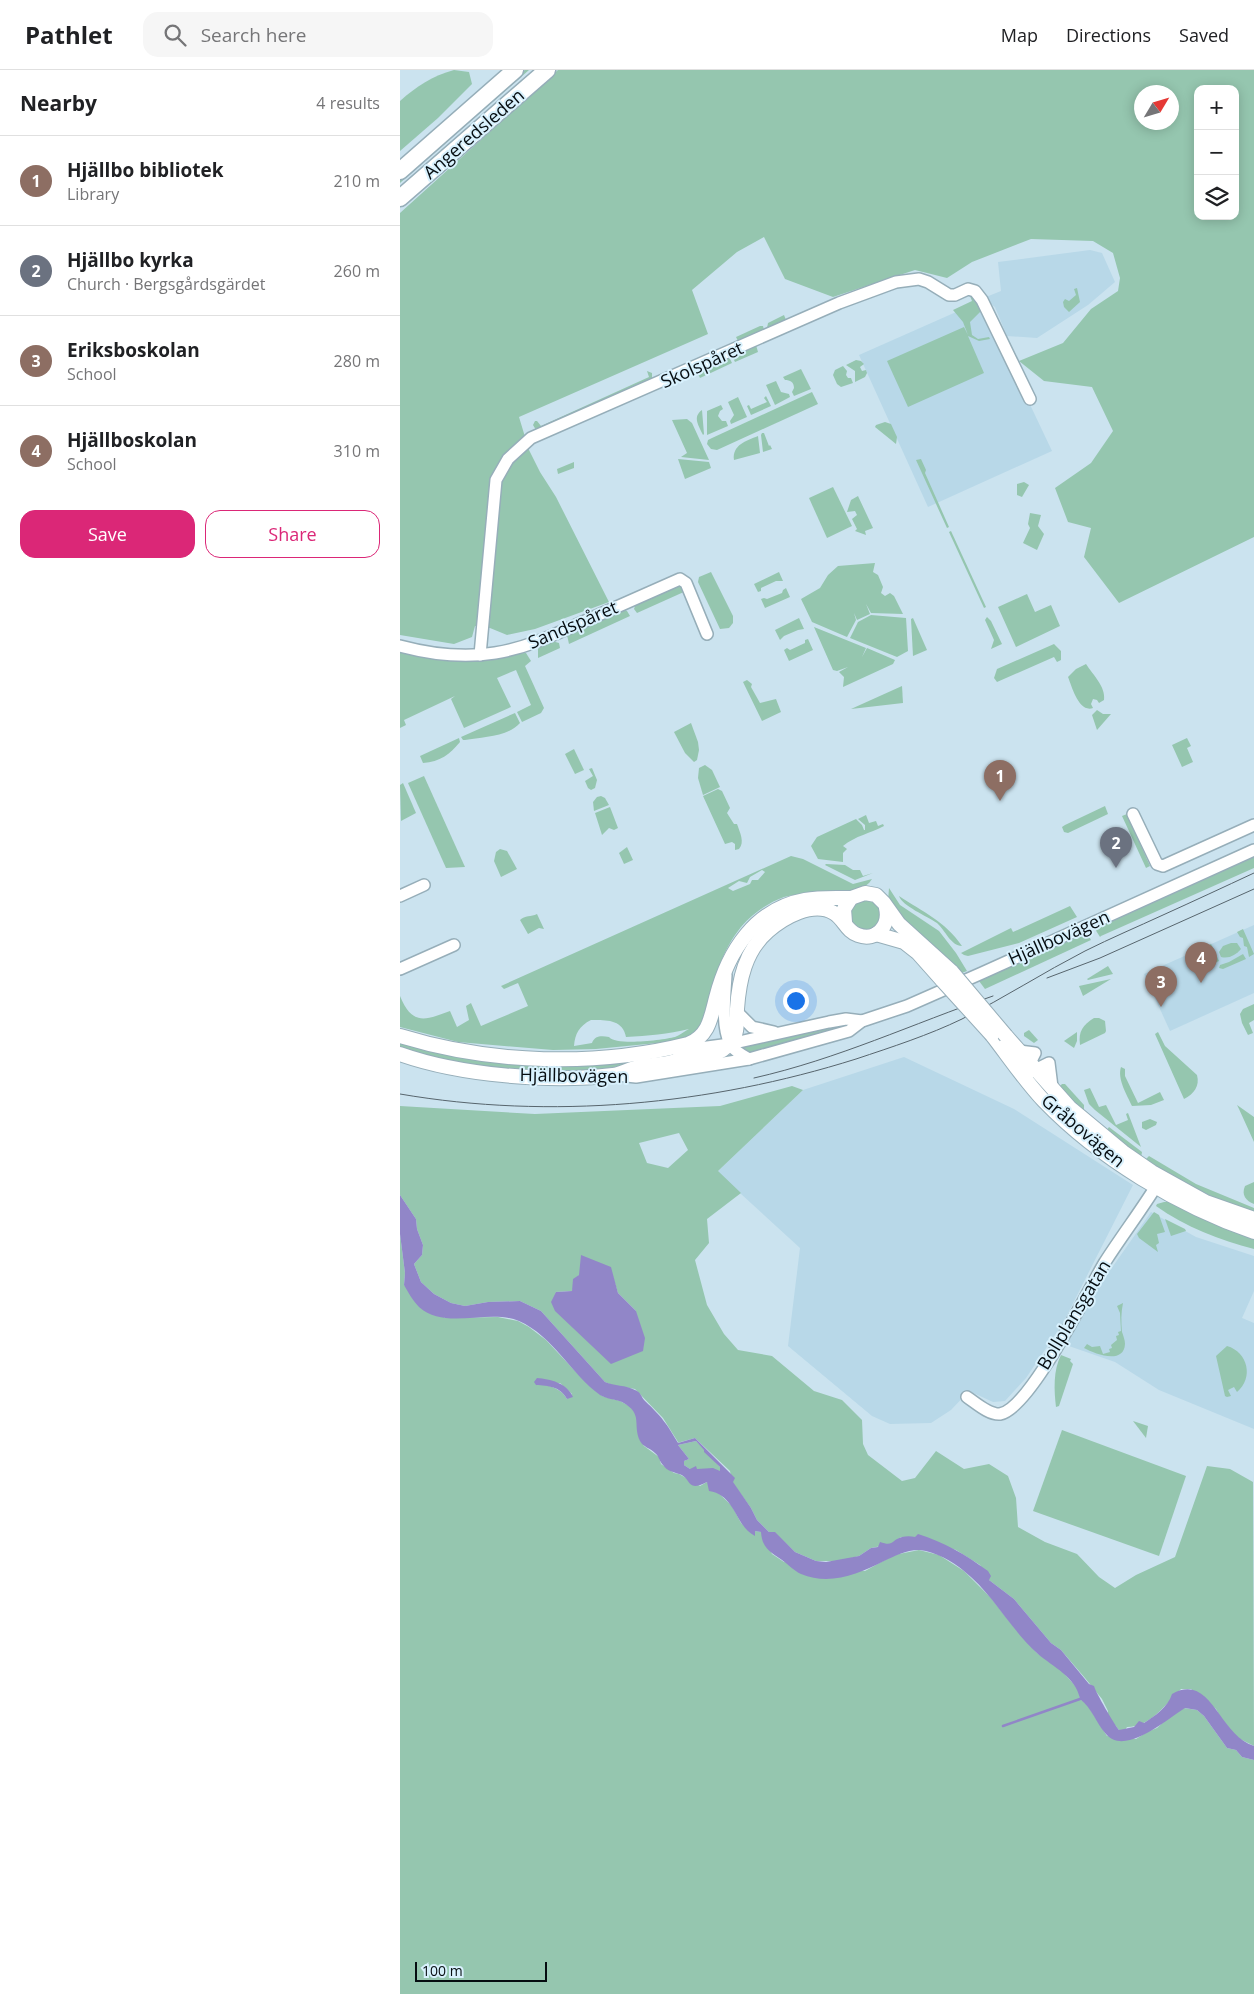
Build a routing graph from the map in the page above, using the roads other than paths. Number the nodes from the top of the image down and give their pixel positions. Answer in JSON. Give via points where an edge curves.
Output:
{"nodes":[{"id":1,"x":515,"y":70,"type":"edge"},
{"id":2,"x":547,"y":70,"type":"edge"},
{"id":3,"x":400,"y":171,"type":"edge"},
{"id":4,"x":400,"y":198,"type":"edge"},
{"id":5,"x":1030,"y":399,"type":"dead end"},
{"id":6,"x":708,"y":634,"type":"dead end"},
{"id":7,"x":400,"y":646,"type":"edge"},
{"id":8,"x":480,"y":655,"type":"junction"},
{"id":9,"x":1134,"y":814,"type":"dead end"},
{"id":10,"x":1254,"y":826,"type":"edge"},
{"id":11,"x":1254,"y":850,"type":"edge"},
{"id":12,"x":424,"y":886,"type":"dead end"},
{"id":13,"x":400,"y":896,"type":"edge"},
{"id":14,"x":851,"y":898,"type":"junction"},
{"id":15,"x":886,"y":908,"type":"junction"},
{"id":16,"x":845,"y":922,"type":"junction"},
{"id":17,"x":876,"y":934,"type":"junction"},
{"id":18,"x":454,"y":945,"type":"dead end"},
{"id":19,"x":400,"y":969,"type":"edge"},
{"id":20,"x":726,"y":972,"type":"junction"},
{"id":21,"x":947,"y":976,"type":"junction"},
{"id":22,"x":737,"y":1012,"type":"junction"},
{"id":23,"x":862,"y":1021,"type":"junction"},
{"id":24,"x":778,"y":1032,"type":"junction"},
{"id":25,"x":400,"y":1036,"type":"edge"},
{"id":26,"x":999,"y":1036,"type":"junction"},
{"id":27,"x":730,"y":1044,"type":"junction"},
{"id":28,"x":659,"y":1051,"type":"junction"},
{"id":29,"x":400,"y":1054,"type":"edge"},
{"id":30,"x":749,"y":1059,"type":"junction"},
{"id":31,"x":1031,"y":1065,"type":"junction"},
{"id":32,"x":616,"y":1075,"type":"junction"},
{"id":33,"x":1052,"y":1087,"type":"junction"},
{"id":34,"x":1159,"y":1182,"type":"junction"},
{"id":35,"x":1254,"y":1219,"type":"edge"},
{"id":36,"x":1254,"y":1232,"type":"edge"},
{"id":37,"x":967,"y":1397,"type":"dead end"}],
"edges":[{"from":1,"to":3,"type":"highway","name":"Angeredsleden"},
{"from":2,"to":4,"type":"highway","name":"Angeredsleden"},
{"from":5,"to":8,"type":"street","name":"Skolspåret","via":[[975,291],[968,289],[949,295],[928,282],[913,280],[896,282],[839,304],[531,438],[508,460],[496,480]]},
{"from":6,"to":8,"type":"street","name":"Sandspåret","via":[[686,583],[680,579],[526,646]]},
{"from":7,"to":8,"type":"street","name":"Sandspåret","via":[[434,653]]},
{"from":9,"to":10,"type":"street","via":[[1157,864],[1164,866]]},
{"from":11,"to":23,"type":"street","name":"Hjällbovägen","via":[[907,1006]]},
{"from":12,"to":13,"type":"street"},
{"from":14,"to":15,"type":"main road","name":"Gråbovägen","via":[[860,893],[871,893]]},
{"from":14,"to":16,"type":"main road","via":[[844,909]]},
{"from":14,"to":20,"type":"main road","name":"Gråbovägen","via":[[806,900],[775,910],[753,925],[745,935],[732,954]]},
{"from":15,"to":17,"type":"main road","via":[[886,923]]},
{"from":15,"to":21,"type":"main road","name":"Gråbovägen"},
{"from":16,"to":17,"type":"main road","name":"Gråbovägen","via":[[855,934],[866,937]]},
{"from":16,"to":22,"type":"main road","name":"Gråbovägen","via":[[834,913],[818,909],[802,912],[776,924],[763,935],[744,965]]},
{"from":17,"to":21,"type":"main road","name":"Gråbovägen","via":[[904,942]]},
{"from":18,"to":19,"type":"street"},
{"from":20,"to":27,"type":"street","via":[[725,1019]]},
{"from":20,"to":28,"type":"main road","name":"Gråbovägen","via":[[710,1023],[702,1036],[688,1044]]},
{"from":21,"to":26,"type":"main road","name":"Gråbovägen","bridge":true},
{"from":22,"to":24,"type":"street","name":"Hjällbovägen","via":[[752,1027]]},
{"from":22,"to":27,"type":"main road","name":"Gråbovägen","via":[[738,1030]]},
{"from":23,"to":24,"type":"street","name":"Hjällbovägen","via":[[846,1019]]},
{"from":23,"to":30,"type":"street","name":"Hjällbovägen","via":[[849,1031]]},
{"from":24,"to":27,"type":"street","name":"Hjällbovägen"},
{"from":25,"to":28,"type":"main road","name":"Hjällbovägen","via":[[466,1052],[524,1057],[592,1058]]},
{"from":26,"to":31,"type":"main road","name":"Gråbovägen"},
{"from":26,"to":31,"type":"main road","name":"Gråbovägen"},
{"from":27,"to":28,"type":"street","name":"Hjällbovägen","via":[[681,1052]]},
{"from":27,"to":30,"type":"street"},
{"from":27,"to":32,"type":"main road","via":[[710,1055],[634,1068]]},
{"from":29,"to":32,"type":"main road","name":"Hjällbovägen","via":[[457,1069],[507,1075]]},
{"from":30,"to":32,"type":"street","name":"Hjällbovägen","via":[[636,1077]]},
{"from":31,"to":33,"type":"main road","name":"Gråbovägen"},
{"from":31,"to":33,"type":"street","via":[[1049,1063]]},
{"from":31,"to":34,"type":"main road","name":"Gråbovägen","via":[[1042,1099],[1115,1160]]},
{"from":33,"to":34,"type":"main road","name":"Gråbovägen","via":[[1097,1132]]},
{"from":34,"to":35,"type":"main road","name":"Gråbovägen"},
{"from":34,"to":36,"type":"main road","name":"Gråbovägen","via":[[1210,1215]]},
{"from":34,"to":37,"type":"street","name":"Bollplansgatan","via":[[1104,1263],[1038,1376],[1015,1406],[1001,1414],[991,1413]]}]}
